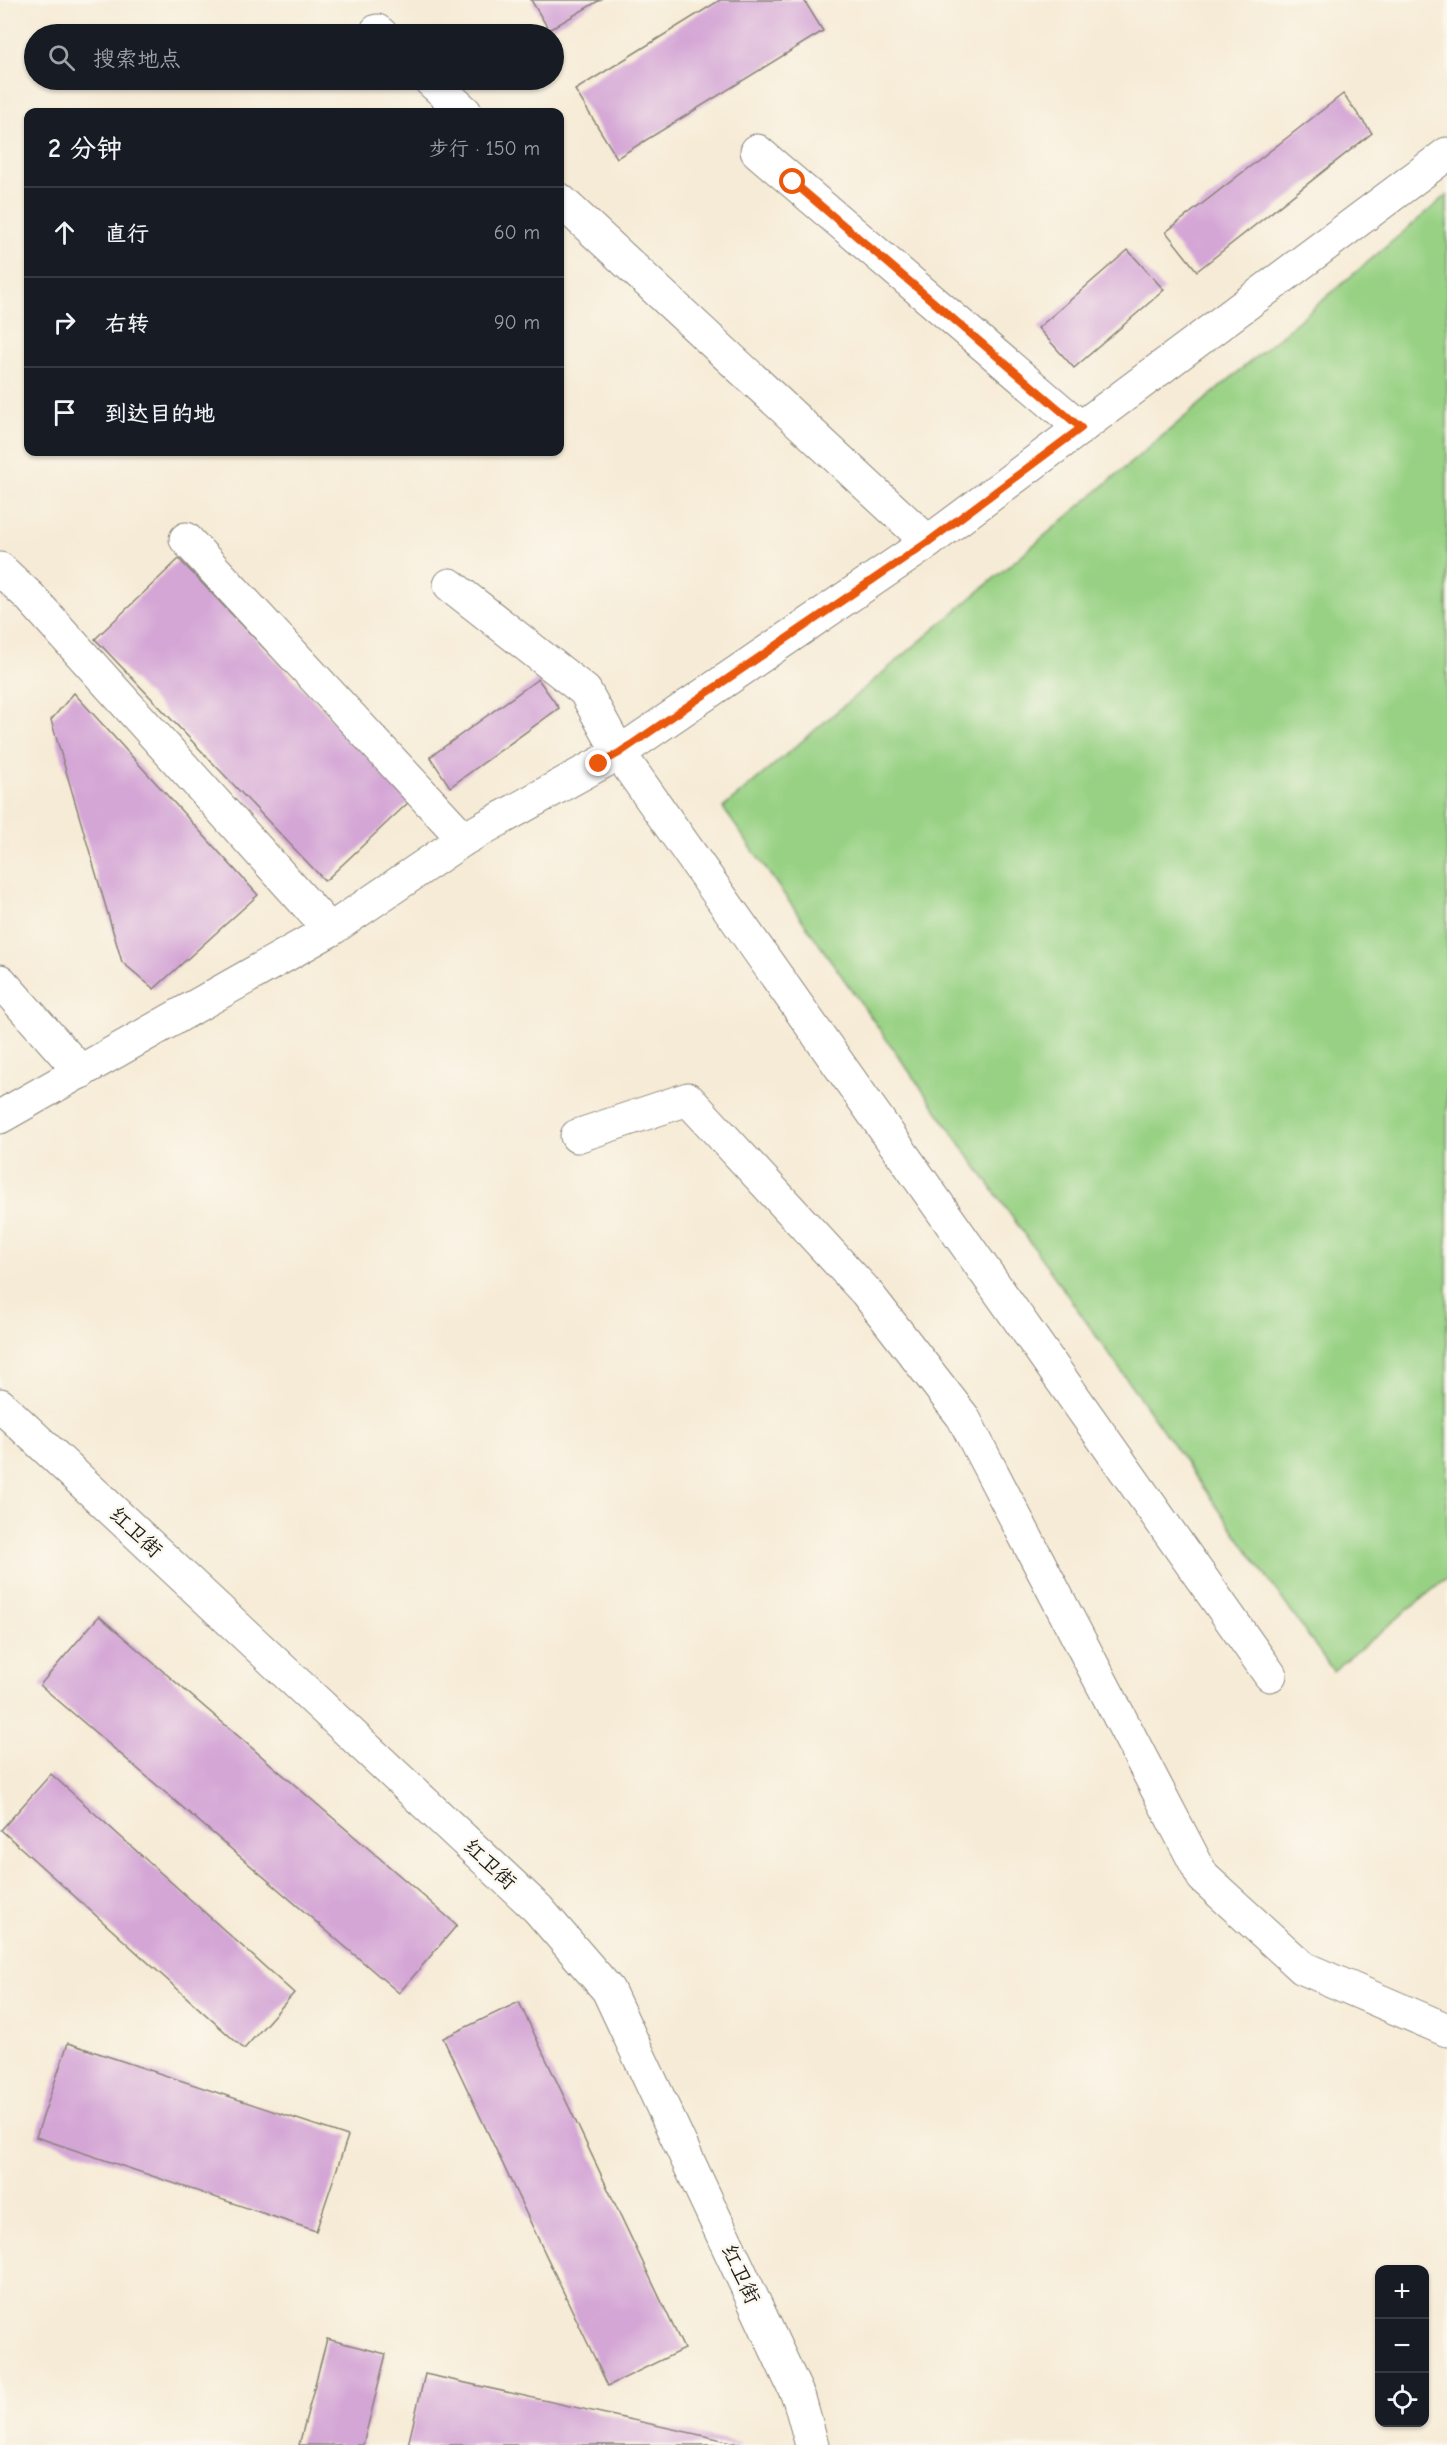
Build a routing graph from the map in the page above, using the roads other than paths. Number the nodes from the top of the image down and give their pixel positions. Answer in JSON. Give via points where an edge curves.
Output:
{"nodes":[{"id":1,"x":441,"y":90,"type":"edge"},
{"id":2,"x":461,"y":108,"type":"edge"},
{"id":3,"x":757,"y":151,"type":"dead end"},
{"id":4,"x":1447,"y":154,"type":"edge"},
{"id":5,"x":564,"y":204,"type":"edge"},
{"id":6,"x":1081,"y":428,"type":"junction"},
{"id":7,"x":186,"y":539,"type":"dead end"},
{"id":8,"x":928,"y":542,"type":"junction"},
{"id":9,"x":0,"y":569,"type":"edge"},
{"id":10,"x":450,"y":585,"type":"dead end"},
{"id":11,"x":619,"y":753,"type":"junction"},
{"id":12,"x":464,"y":839,"type":"junction"},
{"id":13,"x":330,"y":930,"type":"junction"},
{"id":14,"x":0,"y":981,"type":"edge"},
{"id":15,"x":81,"y":1072,"type":"junction"},
{"id":16,"x":0,"y":1118,"type":"edge"},
{"id":17,"x":577,"y":1136,"type":"dead end"},
{"id":18,"x":0,"y":1405,"type":"edge"},
{"id":19,"x":1270,"y":1675,"type":"dead end"},
{"id":20,"x":1447,"y":2030,"type":"edge"},
{"id":21,"x":812,"y":2445,"type":"edge"}],
"edges":[{"from":1,"to":2,"type":"street"},
{"from":3,"to":6,"type":"street"},
{"from":4,"to":6,"type":"street"},
{"from":5,"to":8,"type":"street"},
{"from":6,"to":8,"type":"street"},
{"from":7,"to":12,"type":"street"},
{"from":8,"to":11,"type":"street"},
{"from":9,"to":13,"type":"street","via":[[30,597]]},
{"from":10,"to":11,"type":"street","via":[[585,691]]},
{"from":11,"to":12,"type":"street"},
{"from":11,"to":19,"type":"street"},
{"from":12,"to":13,"type":"street"},
{"from":13,"to":15,"type":"street"},
{"from":14,"to":15,"type":"street"},
{"from":15,"to":16,"type":"street"},
{"from":17,"to":20,"type":"street","via":[[688,1099],[866,1292],[963,1417],[1203,1877],[1303,1968]]},
{"from":18,"to":21,"type":"street","name":"红卫街","via":[[538,1909],[608,1990],[799,2398]]}]}
